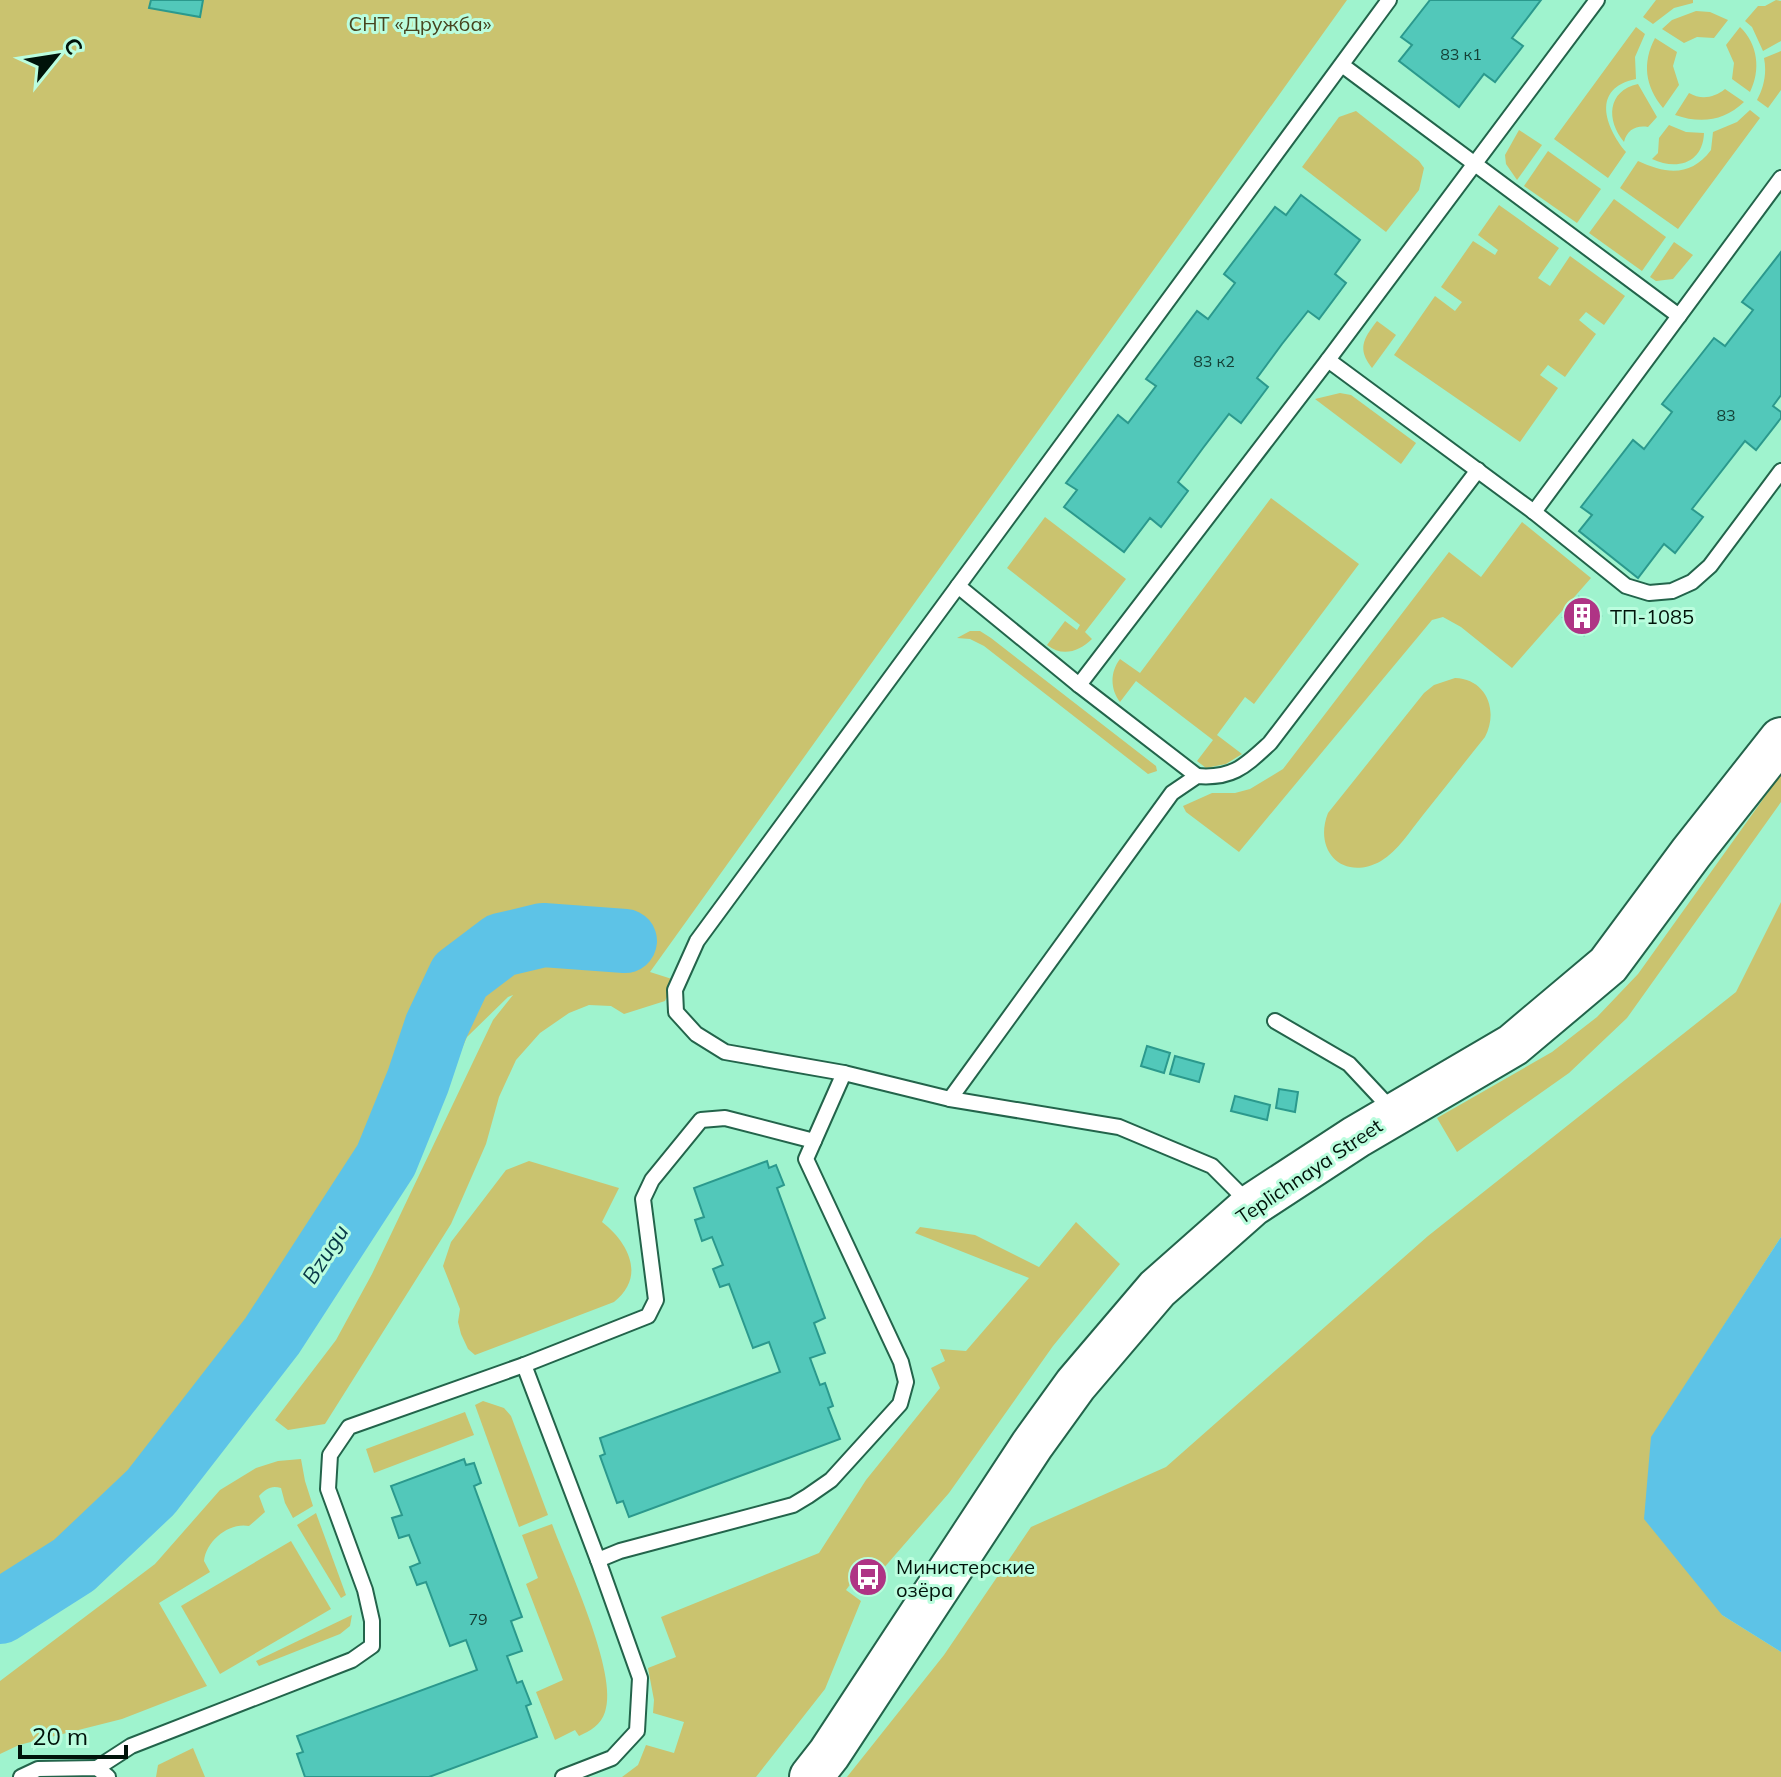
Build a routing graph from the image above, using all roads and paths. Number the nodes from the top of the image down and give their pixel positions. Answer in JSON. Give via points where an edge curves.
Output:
{"nodes":[{"id":1,"x":1389,"y":0,"type":"edge"},
{"id":2,"x":1597,"y":0,"type":"edge"},
{"id":3,"x":1342,"y":65,"type":"junction"},
{"id":4,"x":1473,"y":164,"type":"junction"},
{"id":5,"x":1781,"y":178,"type":"edge"},
{"id":6,"x":1679,"y":316,"type":"junction"},
{"id":7,"x":1328,"y":360,"type":"junction"},
{"id":8,"x":1478,"y":470,"type":"junction"},
{"id":9,"x":1781,"y":471,"type":"edge"},
{"id":10,"x":1534,"y":512,"type":"junction"},
{"id":11,"x":958,"y":586,"type":"junction"},
{"id":12,"x":1079,"y":685,"type":"junction"},
{"id":13,"x":1781,"y":739,"type":"edge"},
{"id":14,"x":1197,"y":776,"type":"junction"},
{"id":15,"x":1275,"y":1021,"type":"dead end"},
{"id":16,"x":844,"y":1073,"type":"junction"},
{"id":17,"x":950,"y":1099,"type":"junction"},
{"id":18,"x":1395,"y":1114,"type":"junction"},
{"id":19,"x":814,"y":1141,"type":"junction"},
{"id":20,"x":1252,"y":1205,"type":"junction"},
{"id":21,"x":524,"y":1365,"type":"junction"},
{"id":22,"x":598,"y":1560,"type":"junction"},
{"id":23,"x":102,"y":1772,"type":"edge"},
{"id":24,"x":21,"y":1777,"type":"edge"},
{"id":25,"x":563,"y":1777,"type":"edge"},
{"id":26,"x":811,"y":1777,"type":"edge"}],
"edges":[{"from":1,"to":3,"type":"lane"},
{"from":2,"to":4,"type":"lane"},
{"from":3,"to":4,"type":"lane"},
{"from":3,"to":11,"type":"lane"},
{"from":4,"to":6,"type":"lane"},
{"from":4,"to":7,"type":"lane"},
{"from":5,"to":6,"type":"lane"},
{"from":6,"to":10,"type":"lane"},
{"from":7,"to":8,"type":"lane"},
{"from":7,"to":12,"type":"lane"},
{"from":8,"to":10,"type":"lane"},
{"from":8,"to":14,"type":"lane","via":[[1270,743],[1242,768],[1218,777]]},
{"from":9,"to":10,"type":"lane","via":[[1710,566],[1672,591],[1649,593],[1626,586]]},
{"from":11,"to":12,"type":"lane"},
{"from":11,"to":16,"type":"lane","via":[[697,941],[675,990],[676,1012],[696,1034],[725,1052]]},
{"from":12,"to":14,"type":"lane"},
{"from":13,"to":18,"type":"street","name":"Teplichnaya Street","via":[[1608,965],[1513,1045]]},
{"from":14,"to":17,"type":"lane","via":[[1172,793]]},
{"from":15,"to":18,"type":"lane","via":[[1349,1064]]},
{"from":16,"to":17,"type":"lane"},
{"from":16,"to":19,"type":"lane"},
{"from":17,"to":20,"type":"lane","via":[[1119,1127],[1212,1166]]},
{"from":18,"to":20,"type":"street","name":"Teplichnaya Street"},
{"from":19,"to":21,"type":"lane","via":[[725,1118],[701,1120],[643,1199],[656,1300],[648,1316]]},
{"from":19,"to":22,"type":"lane","via":[[806,1159],[901,1362],[906,1382],[900,1404],[831,1480],[793,1505]]},
{"from":20,"to":26,"type":"street","name":"Teplichnaya Street","via":[[1157,1289],[1076,1384]]},
{"from":21,"to":22,"type":"lane"},
{"from":21,"to":23,"type":"lane","via":[[349,1427],[330,1455],[328,1489],[365,1590],[372,1646],[352,1660],[131,1746]]},
{"from":22,"to":25,"type":"lane","via":[[640,1678],[637,1731],[612,1758]]},
{"from":23,"to":24,"type":"lane","via":[[38,1769]]}]}
